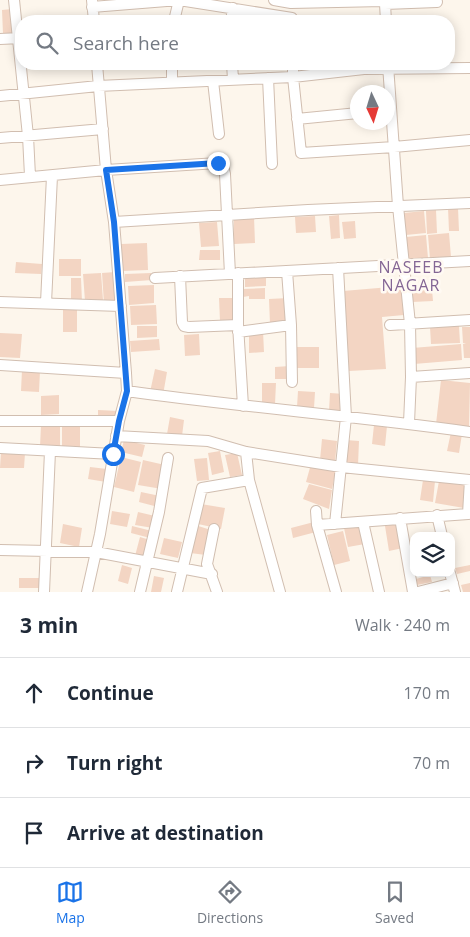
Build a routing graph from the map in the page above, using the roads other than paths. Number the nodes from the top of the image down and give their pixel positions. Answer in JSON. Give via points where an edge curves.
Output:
{"nodes":[{"id":1,"x":14,"y":0,"type":"edge"},
{"id":2,"x":179,"y":0,"type":"edge"},
{"id":3,"x":274,"y":0,"type":"edge"},
{"id":4,"x":291,"y":2,"type":"edge"},
{"id":5,"x":383,"y":2,"type":"edge"},
{"id":6,"x":437,"y":2,"type":"dead end"},
{"id":7,"x":92,"y":4,"type":"edge"},
{"id":8,"x":233,"y":8,"type":"junction"},
{"id":9,"x":16,"y":15,"type":"edge"},
{"id":10,"x":175,"y":15,"type":"edge"},
{"id":11,"x":232,"y":15,"type":"edge"},
{"id":12,"x":267,"y":15,"type":"edge"},
{"id":13,"x":292,"y":15,"type":"edge"},
{"id":14,"x":385,"y":15,"type":"edge"},
{"id":15,"x":15,"y":38,"type":"edge"},
{"id":16,"x":0,"y":39,"type":"edge"},
{"id":17,"x":455,"y":68,"type":"edge"},
{"id":18,"x":470,"y":68,"type":"edge"},
{"id":19,"x":22,"y":70,"type":"edge"},
{"id":20,"x":97,"y":70,"type":"edge"},
{"id":21,"x":172,"y":70,"type":"edge"},
{"id":22,"x":232,"y":70,"type":"edge"},
{"id":23,"x":293,"y":70,"type":"edge"},
{"id":24,"x":364,"y":70,"type":"edge"},
{"id":25,"x":388,"y":70,"type":"edge"},
{"id":26,"x":293,"y":77,"type":"junction"},
{"id":27,"x":268,"y":78,"type":"junction"},
{"id":28,"x":233,"y":79,"type":"junction"},
{"id":29,"x":213,"y":81,"type":"junction"},
{"id":30,"x":172,"y":82,"type":"junction"},
{"id":31,"x":389,"y":85,"type":"edge"},
{"id":32,"x":98,"y":86,"type":"junction"},
{"id":33,"x":23,"y":94,"type":"junction"},
{"id":34,"x":0,"y":96,"type":"edge"},
{"id":35,"x":350,"y":114,"type":"edge"},
{"id":36,"x":297,"y":118,"type":"junction"},
{"id":37,"x":103,"y":129,"type":"junction"},
{"id":38,"x":392,"y":130,"type":"edge"},
{"id":39,"x":219,"y":134,"type":"dead end"},
{"id":40,"x":28,"y":136,"type":"junction"},
{"id":41,"x":0,"y":138,"type":"edge"},
{"id":42,"x":470,"y":140,"type":"edge"},
{"id":43,"x":394,"y":147,"type":"junction"},
{"id":44,"x":272,"y":164,"type":"dead end"},
{"id":45,"x":106,"y":170,"type":"junction"},
{"id":46,"x":30,"y":176,"type":"junction"},
{"id":47,"x":52,"y":176,"type":"junction"},
{"id":48,"x":0,"y":180,"type":"edge"},
{"id":49,"x":470,"y":203,"type":"edge"},
{"id":50,"x":398,"y":206,"type":"junction"},
{"id":51,"x":227,"y":215,"type":"junction"},
{"id":52,"x":114,"y":222,"type":"junction"},
{"id":53,"x":470,"y":261,"type":"edge"},
{"id":54,"x":404,"y":265,"type":"junction"},
{"id":55,"x":338,"y":268,"type":"junction"},
{"id":56,"x":287,"y":271,"type":"junction"},
{"id":57,"x":234,"y":274,"type":"junction"},
{"id":58,"x":180,"y":276,"type":"junction"},
{"id":59,"x":155,"y":278,"type":"dead end"},
{"id":60,"x":0,"y":302,"type":"edge"},
{"id":61,"x":46,"y":303,"type":"junction"},
{"id":62,"x":121,"y":306,"type":"junction"},
{"id":63,"x":470,"y":320,"type":"edge"},
{"id":64,"x":410,"y":324,"type":"junction"},
{"id":65,"x":291,"y":325,"type":"junction"},
{"id":66,"x":390,"y":325,"type":"dead end"},
{"id":67,"x":238,"y":329,"type":"junction"},
{"id":68,"x":0,"y":365,"type":"edge"},
{"id":69,"x":126,"y":373,"type":"junction"},
{"id":70,"x":470,"y":374,"type":"edge"},
{"id":71,"x":411,"y":377,"type":"junction"},
{"id":72,"x":292,"y":382,"type":"dead end"},
{"id":73,"x":127,"y":391,"type":"junction"},
{"id":74,"x":243,"y":406,"type":"junction"},
{"id":75,"x":346,"y":417,"type":"junction"},
{"id":76,"x":0,"y":421,"type":"edge"},
{"id":77,"x":119,"y":421,"type":"junction"},
{"id":78,"x":409,"y":423,"type":"junction"},
{"id":79,"x":470,"y":432,"type":"edge"},
{"id":80,"x":116,"y":436,"type":"junction"},
{"id":81,"x":0,"y":448,"type":"edge"},
{"id":82,"x":50,"y":450,"type":"junction"},
{"id":83,"x":246,"y":452,"type":"junction"},
{"id":84,"x":113,"y":454,"type":"junction"},
{"id":85,"x":168,"y":458,"type":"dead end"},
{"id":86,"x":341,"y":467,"type":"junction"},
{"id":87,"x":249,"y":480,"type":"junction"},
{"id":88,"x":316,"y":511,"type":"dead end"},
{"id":89,"x":437,"y":515,"type":"junction"},
{"id":90,"x":400,"y":518,"type":"junction"},
{"id":91,"x":469,"y":518,"type":"edge"},
{"id":92,"x":364,"y":522,"type":"junction"},
{"id":93,"x":335,"y":524,"type":"junction"},
{"id":94,"x":317,"y":525,"type":"junction"},
{"id":95,"x":214,"y":529,"type":"dead end"},
{"id":96,"x":441,"y":532,"type":"edge"},
{"id":97,"x":0,"y":550,"type":"edge"},
{"id":98,"x":47,"y":552,"type":"junction"},
{"id":99,"x":96,"y":552,"type":"junction"},
{"id":100,"x":147,"y":561,"type":"junction"},
{"id":101,"x":183,"y":568,"type":"junction"},
{"id":102,"x":212,"y":574,"type":"junction"},
{"id":103,"x":453,"y":583,"type":"edge"},
{"id":104,"x":44,"y":592,"type":"edge"},
{"id":105,"x":87,"y":592,"type":"edge"},
{"id":106,"x":140,"y":592,"type":"edge"},
{"id":107,"x":177,"y":592,"type":"edge"},
{"id":108,"x":217,"y":592,"type":"edge"},
{"id":109,"x":280,"y":592,"type":"edge"},
{"id":110,"x":336,"y":592,"type":"edge"},
{"id":111,"x":379,"y":592,"type":"edge"},
{"id":112,"x":413,"y":592,"type":"edge"},
{"id":113,"x":418,"y":592,"type":"edge"}],
"edges":[{"from":1,"to":9,"type":"street"},
{"from":2,"to":7,"type":"street"},
{"from":2,"to":8,"type":"street"},
{"from":2,"to":10,"type":"street"},
{"from":3,"to":4,"type":"street"},
{"from":4,"to":5,"type":"street"},
{"from":4,"to":13,"type":"street"},
{"from":5,"to":6,"type":"street"},
{"from":5,"to":14,"type":"street"},
{"from":8,"to":11,"type":"street"},
{"from":8,"to":12,"type":"street"},
{"from":15,"to":16,"type":"street"},
{"from":17,"to":18,"type":"street"},
{"from":19,"to":33,"type":"street"},
{"from":20,"to":32,"type":"street"},
{"from":21,"to":30,"type":"street"},
{"from":22,"to":28,"type":"street"},
{"from":23,"to":26,"type":"street"},
{"from":24,"to":26,"type":"street"},
{"from":25,"to":31,"type":"street"},
{"from":26,"to":27,"type":"street"},
{"from":26,"to":36,"type":"street"},
{"from":27,"to":28,"type":"street"},
{"from":27,"to":44,"type":"street"},
{"from":28,"to":29,"type":"street"},
{"from":29,"to":30,"type":"street"},
{"from":29,"to":39,"type":"street"},
{"from":30,"to":32,"type":"street"},
{"from":32,"to":33,"type":"street"},
{"from":32,"to":37,"type":"street"},
{"from":33,"to":34,"type":"street"},
{"from":33,"to":40,"type":"street"},
{"from":35,"to":36,"type":"street"},
{"from":36,"to":43,"type":"street","via":[[301,152]]},
{"from":37,"to":40,"type":"street"},
{"from":37,"to":45,"type":"street"},
{"from":38,"to":43,"type":"street"},
{"from":40,"to":41,"type":"street"},
{"from":40,"to":46,"type":"street"},
{"from":42,"to":43,"type":"street"},
{"from":43,"to":50,"type":"street"},
{"from":45,"to":47,"type":"street"},
{"from":45,"to":51,"type":"street","via":[[218,163],[223,166],[225,174]]},
{"from":45,"to":52,"type":"street"},
{"from":46,"to":47,"type":"street"},
{"from":46,"to":48,"type":"street"},
{"from":47,"to":61,"type":"street"},
{"from":49,"to":50,"type":"street"},
{"from":50,"to":51,"type":"street"},
{"from":50,"to":54,"type":"street"},
{"from":51,"to":52,"type":"street"},
{"from":51,"to":57,"type":"street"},
{"from":52,"to":62,"type":"street"},
{"from":53,"to":54,"type":"street"},
{"from":54,"to":55,"type":"street"},
{"from":54,"to":64,"type":"street"},
{"from":55,"to":56,"type":"street"},
{"from":55,"to":75,"type":"street"},
{"from":56,"to":57,"type":"street"},
{"from":56,"to":65,"type":"street"},
{"from":57,"to":58,"type":"street"},
{"from":57,"to":67,"type":"street"},
{"from":58,"to":59,"type":"street"},
{"from":58,"to":67,"type":"street","via":[[184,326]]},
{"from":60,"to":61,"type":"street"},
{"from":61,"to":62,"type":"street"},
{"from":62,"to":69,"type":"street"},
{"from":63,"to":64,"type":"street"},
{"from":64,"to":66,"type":"street"},
{"from":64,"to":71,"type":"street"},
{"from":65,"to":67,"type":"street"},
{"from":65,"to":72,"type":"street"},
{"from":67,"to":74,"type":"street"},
{"from":68,"to":69,"type":"street"},
{"from":69,"to":73,"type":"street"},
{"from":70,"to":71,"type":"street"},
{"from":71,"to":78,"type":"street"},
{"from":73,"to":74,"type":"street"},
{"from":73,"to":77,"type":"street"},
{"from":74,"to":75,"type":"street"},
{"from":75,"to":78,"type":"street"},
{"from":75,"to":86,"type":"street"},
{"from":76,"to":77,"type":"street"},
{"from":77,"to":80,"type":"street"},
{"from":78,"to":79,"type":"street"},
{"from":80,"to":83,"type":"street","via":[[208,441]]},
{"from":80,"to":84,"type":"street"},
{"from":81,"to":82,"type":"street"},
{"from":82,"to":84,"type":"street"},
{"from":82,"to":98,"type":"street"},
{"from":83,"to":86,"type":"street"},
{"from":83,"to":87,"type":"street"},
{"from":84,"to":99,"type":"street"},
{"from":85,"to":100,"type":"street"},
{"from":86,"to":91,"type":"street","via":[[470,480]]},
{"from":86,"to":93,"type":"street"},
{"from":87,"to":101,"type":"street","via":[[202,488]]},
{"from":87,"to":109,"type":"street"},
{"from":88,"to":94,"type":"street"},
{"from":89,"to":90,"type":"street"},
{"from":89,"to":91,"type":"street"},
{"from":89,"to":96,"type":"street"},
{"from":90,"to":92,"type":"street"},
{"from":90,"to":112,"type":"street"},
{"from":92,"to":93,"type":"street"},
{"from":92,"to":111,"type":"street"},
{"from":93,"to":94,"type":"street"},
{"from":94,"to":110,"type":"street"},
{"from":95,"to":102,"type":"street","via":[[207,559]]},
{"from":97,"to":98,"type":"street"},
{"from":98,"to":99,"type":"street"},
{"from":98,"to":104,"type":"street"},
{"from":99,"to":100,"type":"street"},
{"from":99,"to":105,"type":"street"},
{"from":100,"to":101,"type":"street"},
{"from":100,"to":106,"type":"street"},
{"from":101,"to":102,"type":"street"},
{"from":101,"to":107,"type":"street"},
{"from":102,"to":108,"type":"street"},
{"from":103,"to":113,"type":"street"}]}
